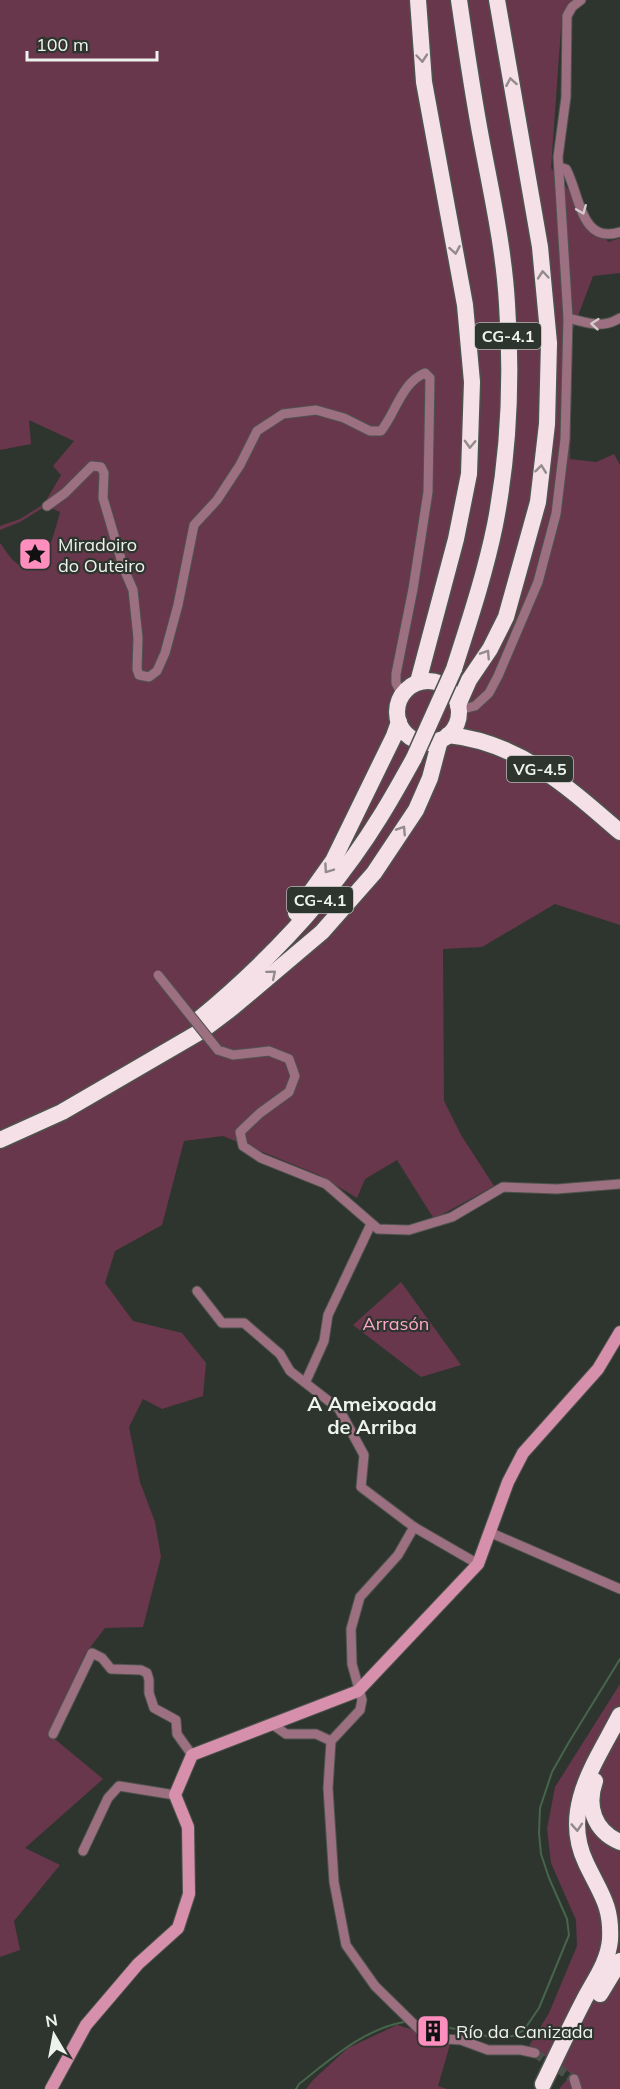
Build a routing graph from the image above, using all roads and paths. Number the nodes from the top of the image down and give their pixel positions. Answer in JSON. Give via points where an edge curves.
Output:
{"nodes":[{"id":1,"x":418,"y":0,"type":"edge"},
{"id":2,"x":459,"y":0,"type":"edge"},
{"id":3,"x":497,"y":0,"type":"edge"},
{"id":4,"x":581,"y":0,"type":"edge"},
{"id":5,"x":559,"y":167,"type":"junction"},
{"id":6,"x":620,"y":232,"type":"edge"},
{"id":7,"x":568,"y":318,"type":"junction"},
{"id":8,"x":620,"y":318,"type":"edge"},
{"id":9,"x":46,"y":506,"type":"dead end"},
{"id":10,"x":418,"y":682,"type":"junction"},
{"id":11,"x":402,"y":695,"type":"junction"},
{"id":12,"x":458,"y":711,"type":"junction"},
{"id":13,"x":399,"y":722,"type":"junction"},
{"id":14,"x":444,"y":737,"type":"junction"},
{"id":15,"x":485,"y":741,"type":"junction"},
{"id":16,"x":620,"y":832,"type":"edge"},
{"id":17,"x":158,"y":975,"type":"dead end"},
{"id":18,"x":199,"y":1020,"type":"junction"},
{"id":19,"x":138,"y":1067,"type":"junction"},
{"id":20,"x":0,"y":1140,"type":"edge"},
{"id":21,"x":620,"y":1184,"type":"edge"},
{"id":22,"x":371,"y":1224,"type":"junction"},
{"id":23,"x":197,"y":1291,"type":"dead end"},
{"id":24,"x":620,"y":1332,"type":"edge"},
{"id":25,"x":306,"y":1381,"type":"junction"},
{"id":26,"x":414,"y":1527,"type":"junction"},
{"id":27,"x":489,"y":1532,"type":"junction"},
{"id":28,"x":478,"y":1564,"type":"junction"},
{"id":29,"x":620,"y":1590,"type":"edge"},
{"id":30,"x":358,"y":1691,"type":"junction"},
{"id":31,"x":620,"y":1715,"type":"edge"},
{"id":32,"x":272,"y":1724,"type":"junction"},
{"id":33,"x":620,"y":1733,"type":"edge"},
{"id":34,"x":53,"y":1734,"type":"dead end"},
{"id":35,"x":331,"y":1741,"type":"junction"},
{"id":36,"x":192,"y":1755,"type":"junction"},
{"id":37,"x":176,"y":1795,"type":"junction"},
{"id":38,"x":620,"y":1842,"type":"edge"},
{"id":39,"x":83,"y":1851,"type":"dead end"},
{"id":40,"x":620,"y":1961,"type":"edge"},
{"id":41,"x":535,"y":2053,"type":"tunnel mouth"},
{"id":42,"x":574,"y":2079,"type":"tunnel mouth"},
{"id":43,"x":542,"y":2087,"type":"edge"},
{"id":44,"x":51,"y":2089,"type":"edge"},
{"id":45,"x":577,"y":2089,"type":"edge"}],
"edges":[{"from":1,"to":10,"type":"highway","one_way":true,"via":[[424,82],[465,305],[472,382],[469,474]]},
{"from":2,"to":18,"type":"highway","number":"CG-4.1","bridge":true,"via":[[507,304],[504,461],[495,526],[478,594],[454,669],[414,758],[380,818],[335,882],[282,945]]},
{"from":12,"to":3,"type":"highway","one_way":true,"via":[[469,680],[506,617],[538,502],[547,424],[549,343],[540,247]]},
{"from":4,"to":5,"type":"street","via":[[567,16],[566,97]]},
{"from":5,"to":6,"type":"street","one_way":true,"via":[[566,169],[572,179],[593,231],[607,236]]},
{"from":5,"to":7,"type":"street"},
{"from":8,"to":7,"type":"street","one_way":true,"via":[[609,325]]},
{"from":7,"to":12,"type":"street","via":[[565,439],[556,514],[538,582],[489,693],[475,706]]},
{"from":9,"to":11,"type":"street","via":[[92,466],[101,467],[103,498],[133,590],[137,669],[139,675],[149,677],[157,671],[165,653],[194,525],[217,500],[240,465],[256,430],[283,414],[316,410],[370,431],[381,431],[397,403],[418,376],[425,374],[430,378],[428,492],[396,674]]},
{"from":10,"to":11,"type":"highway"},
{"from":10,"to":12,"type":"highway","via":[[438,683],[447,688]]},
{"from":11,"to":13,"type":"highway"},
{"from":12,"to":14,"type":"highway","via":[[454,728]]},
{"from":12,"to":15,"type":"highway","via":[[470,730]]},
{"from":13,"to":14,"type":"highway","via":[[408,736],[416,740]]},
{"from":13,"to":18,"type":"highway","one_way":true,"via":[[333,861],[286,926]]},
{"from":14,"to":15,"type":"highway"},
{"from":19,"to":14,"type":"highway","one_way":true,"via":[[203,1030],[322,932],[374,873],[416,810]]},
{"from":15,"to":16,"type":"highway","number":"VG-4.5","via":[[527,759]]},
{"from":17,"to":22,"type":"street","bridge":true,"via":[[218,1050],[233,1055],[269,1051],[289,1059],[295,1076],[289,1092],[240,1132],[243,1146],[261,1158],[326,1184]]},
{"from":18,"to":19,"type":"highway","number":"CG-4.1"},
{"from":19,"to":20,"type":"highway","number":"CG-4.1","via":[[62,1112]]},
{"from":21,"to":22,"type":"street","via":[[557,1189],[503,1187],[452,1217],[409,1230],[378,1229]]},
{"from":22,"to":25,"type":"street","via":[[328,1315],[324,1341]]},
{"from":23,"to":25,"type":"street","via":[[222,1323],[244,1323],[280,1354],[290,1371]]},
{"from":24,"to":27,"type":"street","via":[[598,1369],[523,1453]]},
{"from":25,"to":26,"type":"street","via":[[339,1408],[364,1455],[361,1487]]},
{"from":26,"to":28,"type":"street"},
{"from":26,"to":30,"type":"street","via":[[398,1555],[360,1597],[351,1629]]},
{"from":27,"to":28,"type":"street"},
{"from":27,"to":29,"type":"street"},
{"from":28,"to":30,"type":"street"},
{"from":30,"to":32,"type":"street"},
{"from":30,"to":35,"type":"street","via":[[362,1700],[360,1710]]},
{"from":31,"to":43,"type":"highway","one_way":true,"via":[[581,1791],[576,1818],[585,1862],[607,1904],[610,1944],[601,1972]]},
{"from":32,"to":35,"type":"street","via":[[286,1734],[316,1734]]},
{"from":32,"to":36,"type":"street"},
{"from":33,"to":38,"type":"highway","via":[[595,1781],[591,1803],[598,1825]]},
{"from":34,"to":36,"type":"street","via":[[92,1653],[111,1669],[147,1673],[154,1708],[176,1720],[177,1734]]},
{"from":35,"to":41,"type":"street","via":[[328,1788],[334,1882],[346,1945],[375,1986],[428,2038],[461,2040],[488,2050]]},
{"from":36,"to":37,"type":"street"},
{"from":37,"to":39,"type":"street","via":[[119,1786],[108,1798]]},
{"from":37,"to":44,"type":"street","via":[[188,1827],[189,1893],[178,1928],[138,1964],[86,2025]]},
{"from":40,"to":43,"type":"highway"},
{"from":42,"to":45,"type":"street"}]}
